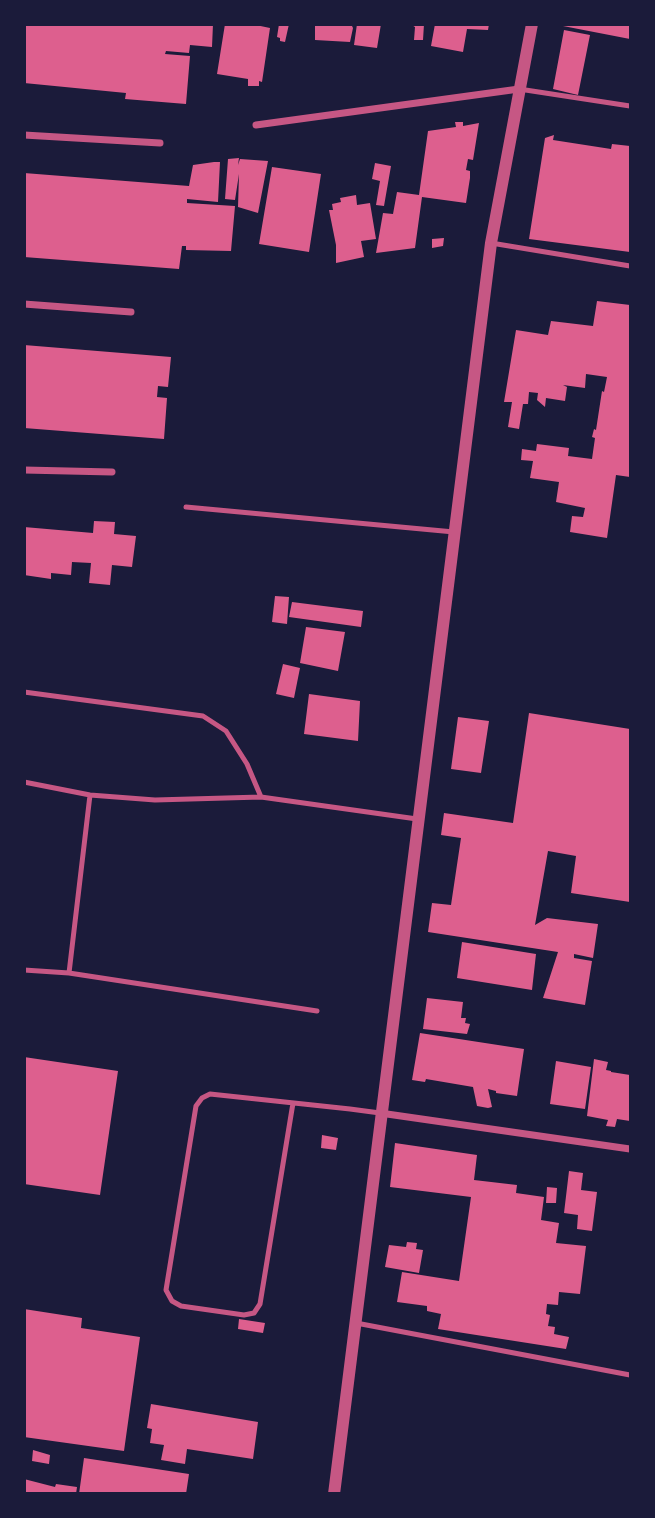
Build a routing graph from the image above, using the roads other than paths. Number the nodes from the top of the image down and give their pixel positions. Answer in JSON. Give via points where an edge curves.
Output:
{"nodes":[{"id":1,"x":532,"y":24,"type":"edge"},
{"id":2,"x":519,"y":89,"type":"junction"},
{"id":3,"x":631,"y":106,"type":"edge"},
{"id":4,"x":256,"y":125,"type":"dead end"},
{"id":5,"x":24,"y":135,"type":"edge"},
{"id":6,"x":160,"y":143,"type":"dead end"},
{"id":7,"x":491,"y":243,"type":"junction"},
{"id":8,"x":631,"y":265,"type":"edge"},
{"id":9,"x":24,"y":304,"type":"edge"},
{"id":10,"x":131,"y":312,"type":"dead end"},
{"id":11,"x":24,"y":470,"type":"edge"},
{"id":12,"x":112,"y":472,"type":"dead end"},
{"id":13,"x":186,"y":507,"type":"dead end"},
{"id":14,"x":454,"y":532,"type":"junction"},
{"id":15,"x":24,"y":692,"type":"edge"},
{"id":16,"x":24,"y":782,"type":"edge"},
{"id":17,"x":90,"y":795,"type":"junction"},
{"id":18,"x":261,"y":797,"type":"junction"},
{"id":19,"x":418,"y":819,"type":"junction"},
{"id":20,"x":24,"y":970,"type":"edge"},
{"id":21,"x":69,"y":972,"type":"junction"},
{"id":22,"x":317,"y":1011,"type":"dead end"},
{"id":23,"x":293,"y":1103,"type":"junction"},
{"id":24,"x":380,"y":1113,"type":"junction"},
{"id":25,"x":631,"y":1149,"type":"edge"},
{"id":26,"x":356,"y":1323,"type":"junction"},
{"id":27,"x":631,"y":1375,"type":"edge"},
{"id":28,"x":334,"y":1493,"type":"edge"}],
"edges":[{"from":1,"to":2,"type":"street"},
{"from":2,"to":3,"type":"lane"},
{"from":2,"to":4,"type":"street"},
{"from":2,"to":7,"type":"street"},
{"from":5,"to":6,"type":"street"},
{"from":7,"to":8,"type":"lane"},
{"from":7,"to":14,"type":"street"},
{"from":9,"to":10,"type":"street"},
{"from":11,"to":12,"type":"street"},
{"from":13,"to":14,"type":"lane"},
{"from":14,"to":19,"type":"street"},
{"from":15,"to":18,"type":"lane","via":[[203,716],[226,731]]},
{"from":16,"to":17,"type":"lane"},
{"from":17,"to":18,"type":"lane","via":[[155,800]]},
{"from":17,"to":21,"type":"lane"},
{"from":18,"to":19,"type":"lane"},
{"from":19,"to":24,"type":"street"},
{"from":20,"to":21,"type":"lane"},
{"from":21,"to":22,"type":"lane"},
{"from":23,"to":23,"type":"lane","via":[[210,1094],[196,1106],[166,1290],[172,1301],[244,1315],[254,1313],[260,1304]]},
{"from":23,"to":24,"type":"lane"},
{"from":24,"to":25,"type":"street"},
{"from":24,"to":26,"type":"street"},
{"from":26,"to":27,"type":"lane"},
{"from":26,"to":28,"type":"street"}]}
